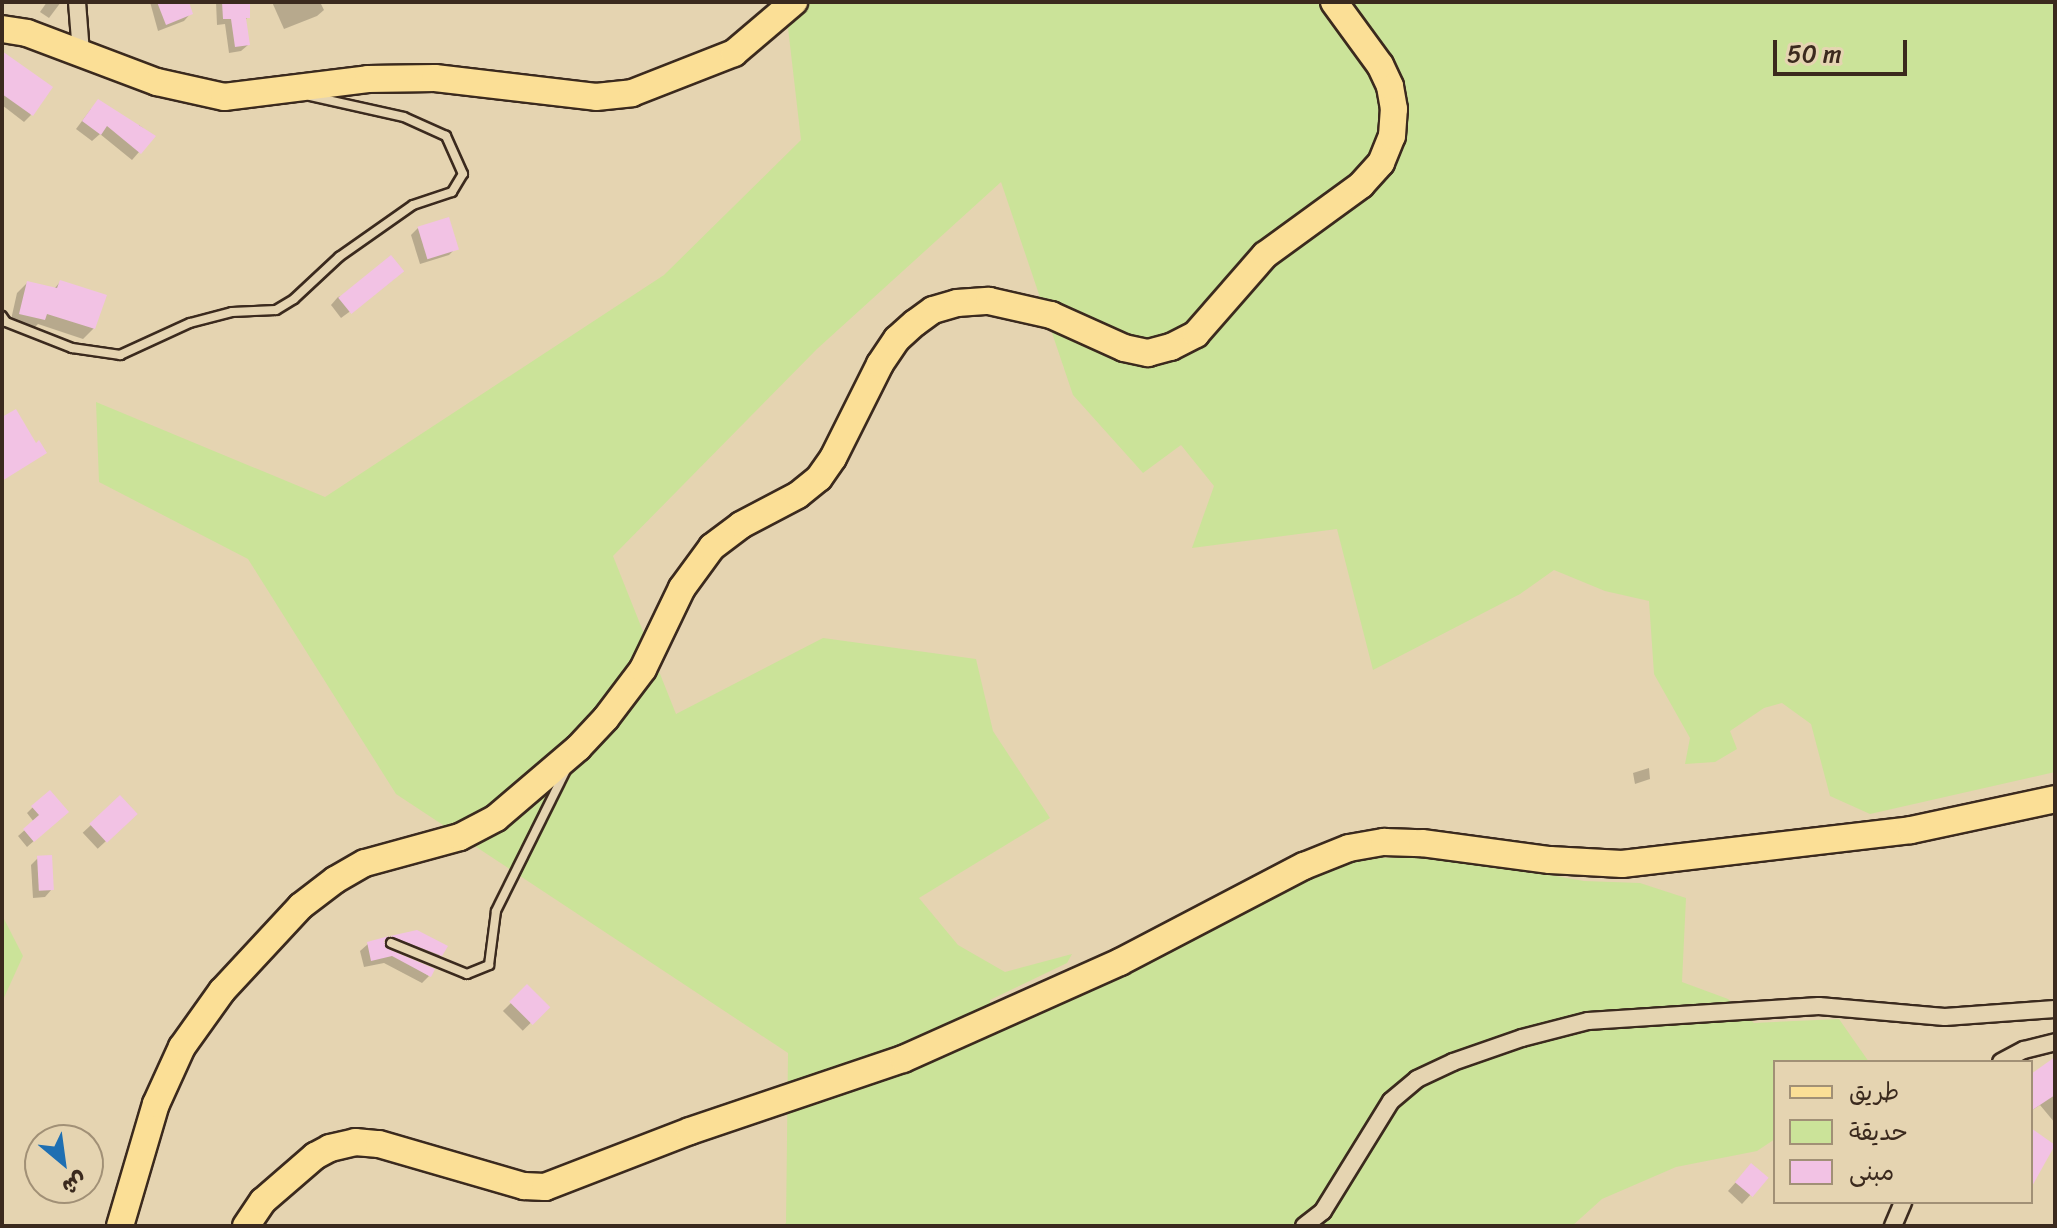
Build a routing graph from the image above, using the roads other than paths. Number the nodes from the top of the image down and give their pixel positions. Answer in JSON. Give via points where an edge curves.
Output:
{"nodes":[{"id":1,"x":794,"y":2,"type":"edge"},
{"id":2,"x":1334,"y":2,"type":"edge"},
{"id":3,"x":76,"y":3,"type":"edge"},
{"id":4,"x":2,"y":29,"type":"edge"},
{"id":5,"x":81,"y":53,"type":"junction"},
{"id":6,"x":286,"y":91,"type":"junction"},
{"id":7,"x":2,"y":316,"type":"edge"},
{"id":8,"x":578,"y":748,"type":"junction"},
{"id":9,"x":2055,"y":799,"type":"edge"},
{"id":10,"x":391,"y":943,"type":"dead end"},
{"id":11,"x":2055,"y":1009,"type":"edge"},
{"id":12,"x":2055,"y":1042,"type":"edge"},
{"id":13,"x":2005,"y":1060,"type":"edge"},
{"id":14,"x":1902,"y":1204,"type":"edge"},
{"id":15,"x":120,"y":1226,"type":"edge"},
{"id":16,"x":246,"y":1226,"type":"edge"},
{"id":17,"x":1304,"y":1226,"type":"edge"},
{"id":18,"x":1893,"y":1226,"type":"edge"}],
"edges":[{"from":1,"to":6,"type":"main road","via":[[734,53],[632,93],[596,97],[435,78],[368,79]]},
{"from":2,"to":8,"type":"main road","via":[[1380,65],[1394,109],[1392,136],[1381,163],[1361,185],[1265,255],[1196,334],[1171,347],[1148,353],[1124,348],[1051,315],[989,301],[933,310],[897,339],[880,364],[819,478],[712,547],[682,588],[643,669]]},
{"from":3,"to":5,"type":"street"},
{"from":4,"to":5,"type":"main road"},
{"from":5,"to":6,"type":"main road","via":[[199,94]]},
{"from":6,"to":7,"type":"lane","via":[[404,117],[446,136],[463,174],[452,192],[413,205],[276,310],[232,312],[190,323],[120,355],[72,348]]},
{"from":8,"to":10,"type":"lane","via":[[496,911],[489,965],[467,974]]},
{"from":8,"to":15,"type":"main road","via":[[496,818],[447,842],[365,863],[301,906],[267,941],[182,1047],[156,1104]]},
{"from":9,"to":16,"type":"main road","via":[[1911,830],[1622,864],[1422,843],[1349,848],[1120,962],[903,1059],[545,1187],[355,1142],[315,1156],[263,1201]]},
{"from":11,"to":17,"type":"street","via":[[1945,1017],[1805,1007],[1588,1021],[1522,1038],[1417,1079],[1391,1101],[1323,1211]]},
{"from":12,"to":13,"type":"street"},
{"from":14,"to":18,"type":"street"}]}
